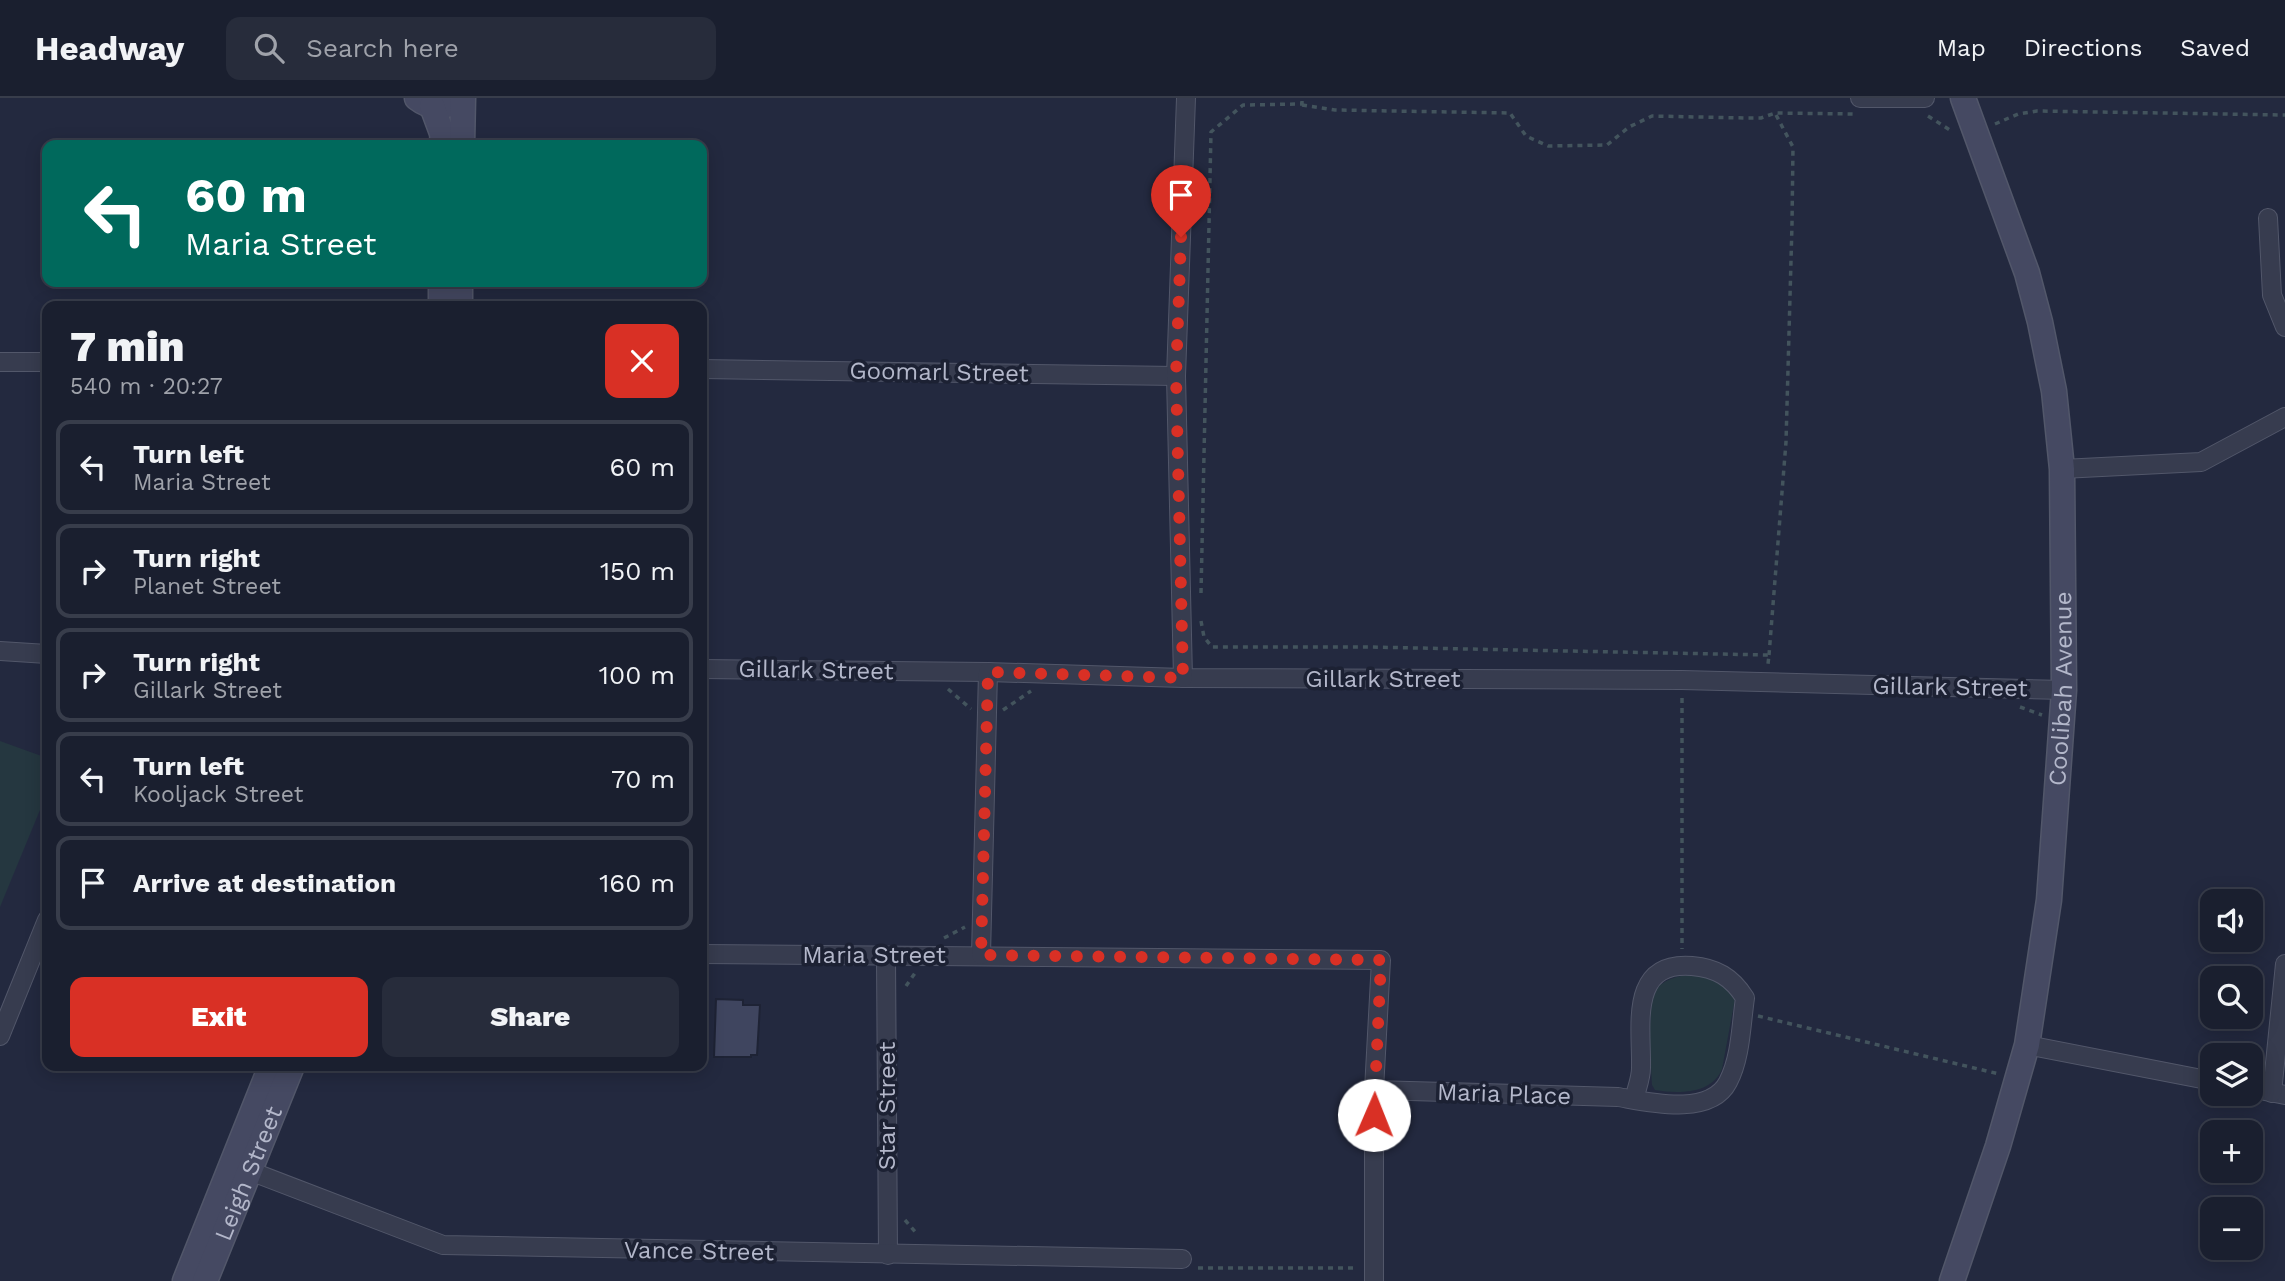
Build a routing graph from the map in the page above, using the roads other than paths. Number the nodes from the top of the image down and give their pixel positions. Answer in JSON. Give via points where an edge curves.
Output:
{"nodes":[{"id":1,"x":461,"y":98,"type":"edge"},
{"id":2,"x":1186,"y":98,"type":"edge"},
{"id":3,"x":1925,"y":98,"type":"edge"},
{"id":4,"x":1963,"y":98,"type":"edge"},
{"id":5,"x":425,"y":102,"type":"edge"},
{"id":6,"x":1860,"y":106,"type":"edge"},
{"id":7,"x":443,"y":140,"type":"edge"},
{"id":8,"x":462,"y":140,"type":"edge"},
{"id":9,"x":2268,"y":218,"type":"dead end"},
{"id":10,"x":2285,"y":327,"type":"edge"},
{"id":11,"x":0,"y":362,"type":"edge"},
{"id":12,"x":42,"y":362,"type":"edge"},
{"id":13,"x":707,"y":369,"type":"edge"},
{"id":14,"x":1176,"y":376,"type":"junction"},
{"id":15,"x":2285,"y":417,"type":"edge"},
{"id":16,"x":2062,"y":469,"type":"junction"},
{"id":17,"x":0,"y":651,"type":"edge"},
{"id":18,"x":42,"y":653,"type":"edge"},
{"id":19,"x":707,"y":668,"type":"edge"},
{"id":20,"x":988,"y":672,"type":"junction"},
{"id":21,"x":1183,"y":678,"type":"junction"},
{"id":22,"x":2064,"y":690,"type":"junction"},
{"id":23,"x":42,"y":931,"type":"edge"},
{"id":24,"x":707,"y":954,"type":"edge"},
{"id":25,"x":981,"y":955,"type":"junction"},
{"id":26,"x":886,"y":957,"type":"junction"},
{"id":27,"x":2285,"y":964,"type":"edge"},
{"id":28,"x":5,"y":1010,"type":"edge"},
{"id":29,"x":0,"y":1036,"type":"edge"},
{"id":30,"x":2027,"y":1045,"type":"junction"},
{"id":31,"x":270,"y":1071,"type":"edge"},
{"id":32,"x":290,"y":1071,"type":"edge"},
{"id":33,"x":2200,"y":1079,"type":"edge"},
{"id":34,"x":1374,"y":1090,"type":"junction"},
{"id":35,"x":2278,"y":1094,"type":"edge"},
{"id":36,"x":1634,"y":1100,"type":"junction"},
{"id":37,"x":242,"y":1166,"type":"junction"},
{"id":38,"x":888,"y":1255,"type":"junction"},
{"id":39,"x":1182,"y":1259,"type":"road end"},
{"id":40,"x":1374,"y":1274,"type":"edge"},
{"id":41,"x":185,"y":1281,"type":"edge"},
{"id":42,"x":205,"y":1281,"type":"edge"},
{"id":43,"x":1952,"y":1281,"type":"edge"}],
"edges":[{"from":1,"to":5,"type":"street","via":[[450,104]]},
{"from":1,"to":8,"type":"street"},
{"from":2,"to":14,"type":"street"},
{"from":3,"to":6,"type":"street"},
{"from":4,"to":16,"type":"street","name":"Coolibah Avenue","via":[[2028,273],[2054,391]]},
{"from":5,"to":7,"type":"street"},
{"from":9,"to":10,"type":"street","via":[[2272,295]]},
{"from":11,"to":12,"type":"street"},
{"from":13,"to":14,"type":"street","name":"Goomarl Street"},
{"from":14,"to":21,"type":"street"},
{"from":15,"to":16,"type":"street","via":[[2201,462]]},
{"from":16,"to":22,"type":"street","name":"Coolibah Avenue"},
{"from":17,"to":18,"type":"street"},
{"from":19,"to":20,"type":"street","name":"Gillark Street"},
{"from":20,"to":21,"type":"street","name":"Gillark Street"},
{"from":20,"to":25,"type":"street"},
{"from":21,"to":22,"type":"street","name":"Gillark Street","via":[[1682,680]]},
{"from":22,"to":30,"type":"street","name":"Coolibah Avenue","via":[[2049,900]]},
{"from":23,"to":28,"type":"street"},
{"from":24,"to":26,"type":"street","name":"Maria Street"},
{"from":25,"to":26,"type":"street","name":"Maria Street"},
{"from":25,"to":34,"type":"street","name":"Maria Street","via":[[1381,960]]},
{"from":26,"to":38,"type":"street","name":"Star Street"},
{"from":27,"to":35,"type":"street"},
{"from":28,"to":29,"type":"street"},
{"from":30,"to":33,"type":"street"},
{"from":30,"to":43,"type":"street","name":"Coolibah Avenue"},
{"from":31,"to":37,"type":"street","name":"Leigh Street"},
{"from":32,"to":37,"type":"street","name":"Leigh Street"},
{"from":34,"to":36,"type":"street","name":"Maria Place"},
{"from":34,"to":40,"type":"street"},
{"from":36,"to":36,"type":"street","name":"Maria Place","via":[[1698,1103],[1727,1084],[1745,998],[1731,979],[1708,967],[1682,965],[1655,977],[1640,1008],[1641,1071]]},
{"from":37,"to":38,"type":"street","name":"Vance Street","via":[[443,1245]]},
{"from":37,"to":41,"type":"street","name":"Leigh Street"},
{"from":37,"to":42,"type":"street","name":"Leigh Street"},
{"from":38,"to":39,"type":"street","name":"Vance Street"}]}
